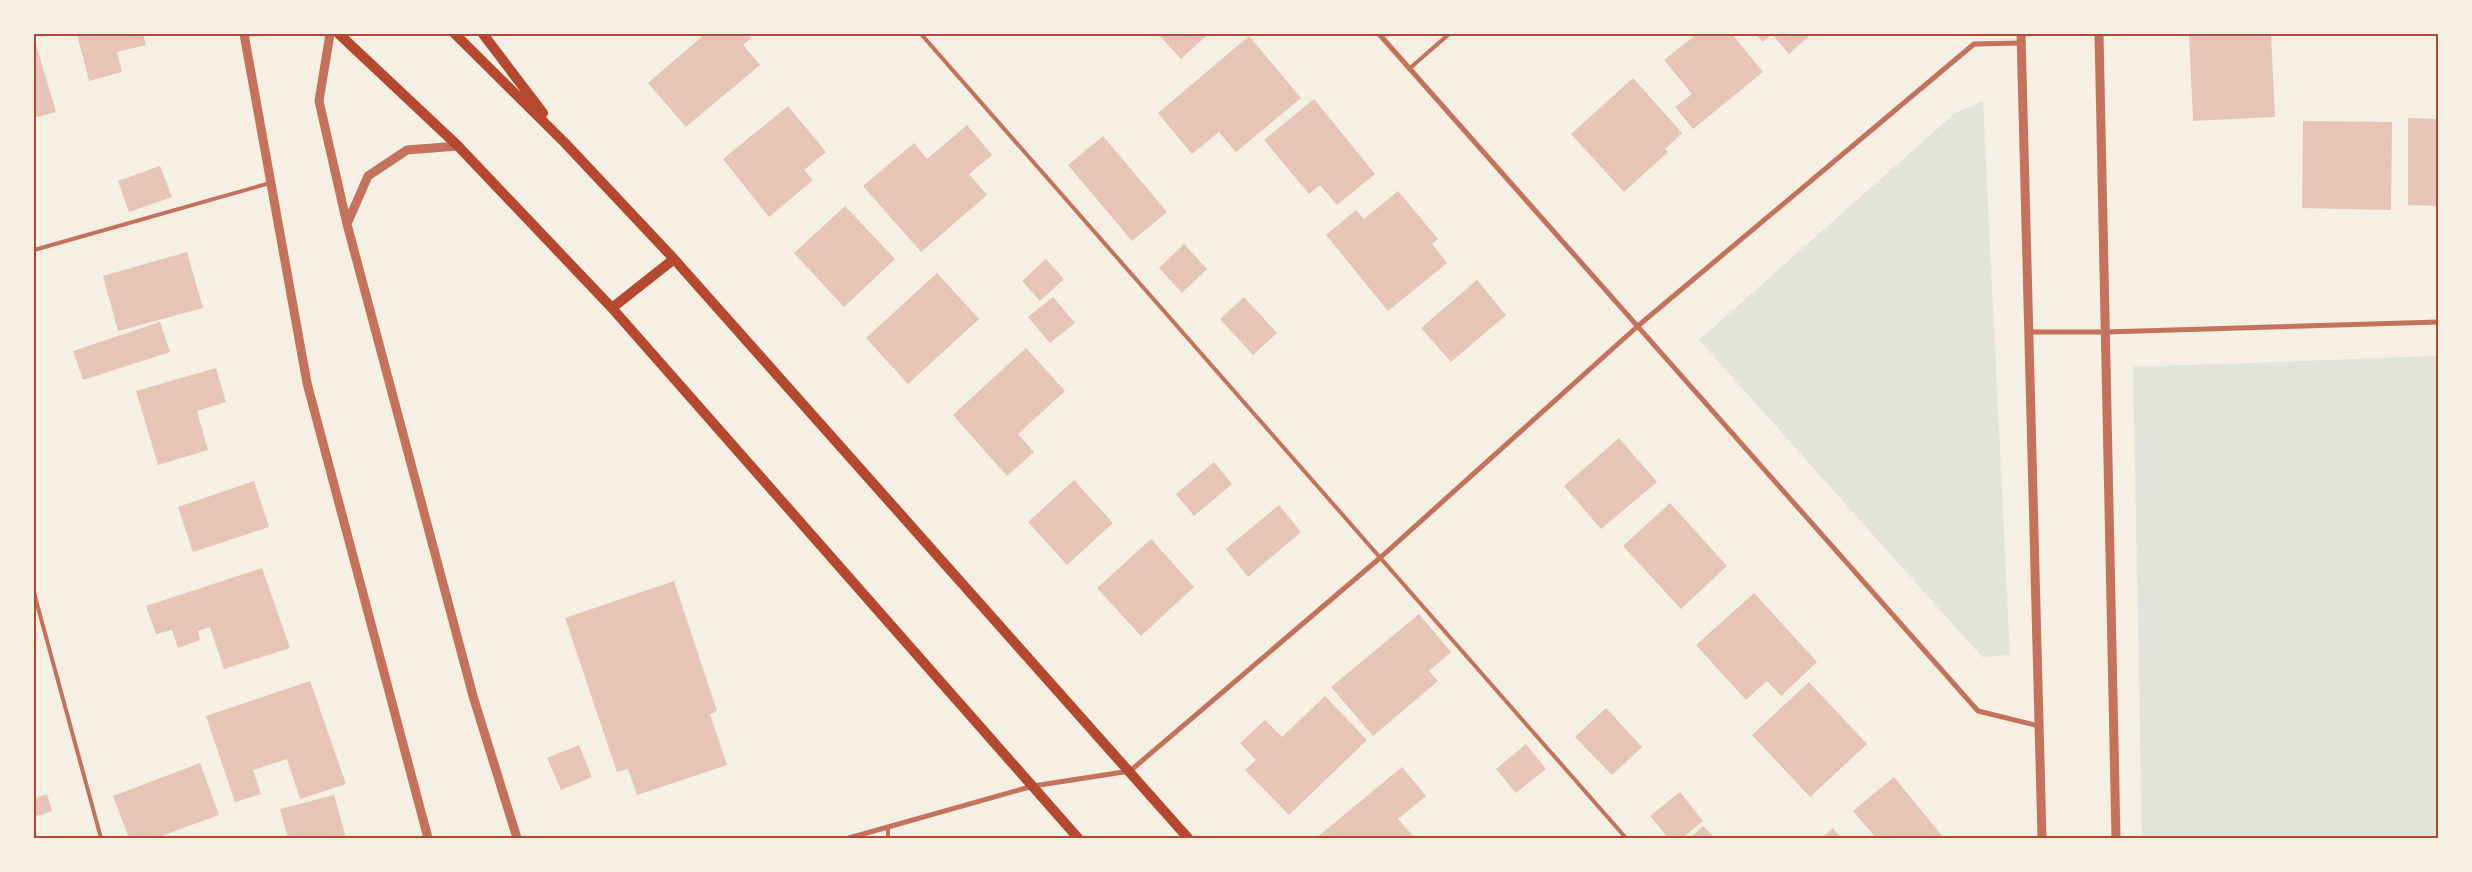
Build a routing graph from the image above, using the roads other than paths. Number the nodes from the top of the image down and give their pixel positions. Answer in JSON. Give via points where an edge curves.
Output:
{"nodes":[{"id":1,"x":244,"y":34,"type":"edge"},
{"id":2,"x":330,"y":34,"type":"edge"},
{"id":3,"x":339,"y":34,"type":"edge"},
{"id":4,"x":455,"y":34,"type":"edge"},
{"id":5,"x":483,"y":34,"type":"edge"},
{"id":6,"x":921,"y":34,"type":"edge"},
{"id":7,"x":1379,"y":34,"type":"edge"},
{"id":8,"x":1449,"y":34,"type":"edge"},
{"id":9,"x":2099,"y":34,"type":"edge"},
{"id":10,"x":2022,"y":39,"type":"edge"},
{"id":11,"x":1409,"y":69,"type":"junction"},
{"id":12,"x":565,"y":142,"type":"junction"},
{"id":13,"x":458,"y":146,"type":"junction"},
{"id":14,"x":271,"y":183,"type":"junction"},
{"id":15,"x":346,"y":224,"type":"junction"},
{"id":16,"x":34,"y":250,"type":"edge"},
{"id":17,"x":674,"y":259,"type":"junction"},
{"id":18,"x":612,"y":308,"type":"junction"},
{"id":19,"x":2438,"y":322,"type":"edge"},
{"id":20,"x":1639,"y":325,"type":"junction"},
{"id":21,"x":2028,"y":332,"type":"junction"},
{"id":22,"x":2107,"y":332,"type":"junction"},
{"id":23,"x":1381,"y":557,"type":"junction"},
{"id":24,"x":34,"y":593,"type":"edge"},
{"id":25,"x":2040,"y":726,"type":"junction"},
{"id":26,"x":1130,"y":771,"type":"junction"},
{"id":27,"x":1033,"y":786,"type":"junction"},
{"id":28,"x":888,"y":827,"type":"junction"},
{"id":29,"x":101,"y":838,"type":"edge"},
{"id":30,"x":428,"y":838,"type":"edge"},
{"id":31,"x":517,"y":838,"type":"edge"},
{"id":32,"x":849,"y":838,"type":"edge"},
{"id":33,"x":888,"y":838,"type":"edge"},
{"id":34,"x":1078,"y":838,"type":"edge"},
{"id":35,"x":1188,"y":838,"type":"edge"},
{"id":36,"x":1626,"y":838,"type":"edge"},
{"id":37,"x":2042,"y":838,"type":"edge"},
{"id":38,"x":2116,"y":838,"type":"edge"}],
"edges":[{"from":1,"to":14,"type":"street"},
{"from":2,"to":15,"type":"street","via":[[319,101]]},
{"from":3,"to":13,"type":"main road"},
{"from":4,"to":12,"type":"main road"},
{"from":5,"to":12,"type":"main road"},
{"from":6,"to":23,"type":"lane"},
{"from":7,"to":11,"type":"street"},
{"from":8,"to":11,"type":"lane"},
{"from":9,"to":22,"type":"street"},
{"from":10,"to":20,"type":"street","via":[[1974,44]]},
{"from":10,"to":21,"type":"street"},
{"from":11,"to":20,"type":"street"},
{"from":12,"to":17,"type":"main road"},
{"from":13,"to":15,"type":"street","via":[[407,150],[368,176]]},
{"from":13,"to":18,"type":"main road"},
{"from":14,"to":16,"type":"lane"},
{"from":14,"to":30,"type":"street","via":[[307,383]]},
{"from":15,"to":31,"type":"street","via":[[473,696]]},
{"from":17,"to":18,"type":"main road"},
{"from":17,"to":26,"type":"main road"},
{"from":18,"to":27,"type":"main road"},
{"from":19,"to":22,"type":"street"},
{"from":20,"to":23,"type":"street"},
{"from":20,"to":25,"type":"street","via":[[1978,711]]},
{"from":21,"to":22,"type":"street"},
{"from":21,"to":25,"type":"street"},
{"from":22,"to":38,"type":"street"},
{"from":23,"to":26,"type":"street"},
{"from":23,"to":36,"type":"lane"},
{"from":24,"to":29,"type":"lane"},
{"from":25,"to":37,"type":"street"},
{"from":26,"to":27,"type":"street"},
{"from":26,"to":35,"type":"main road"},
{"from":27,"to":28,"type":"street"},
{"from":27,"to":34,"type":"main road"},
{"from":28,"to":32,"type":"street"},
{"from":28,"to":33,"type":"lane"}]}
